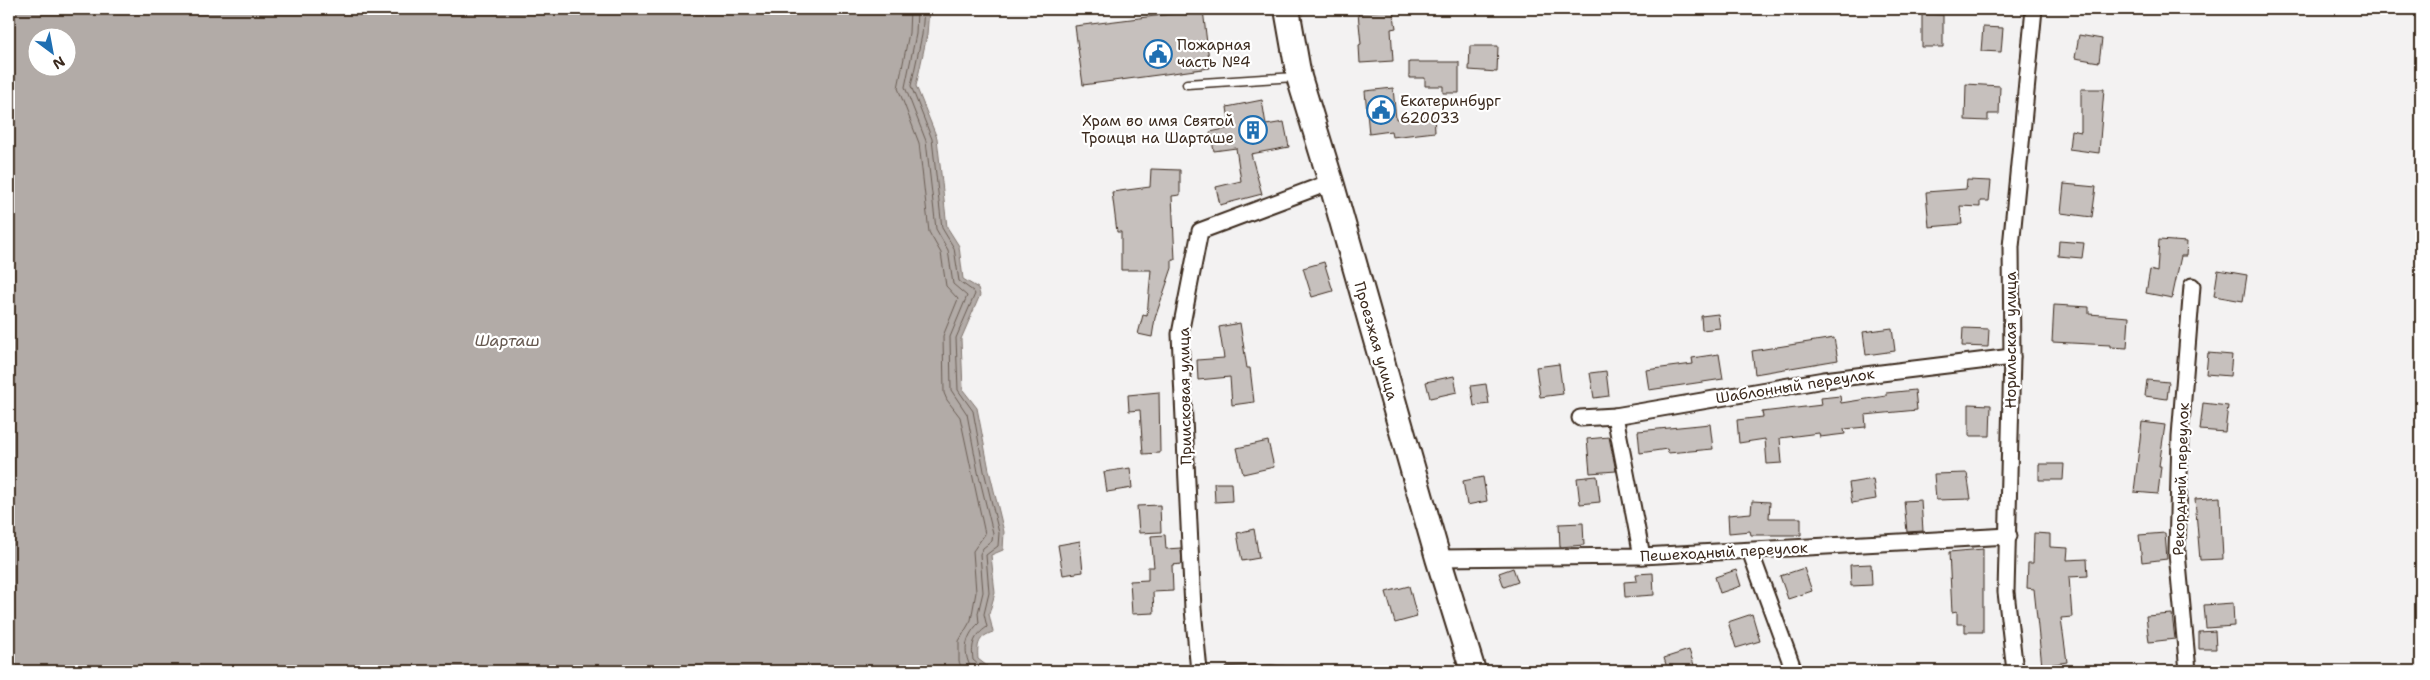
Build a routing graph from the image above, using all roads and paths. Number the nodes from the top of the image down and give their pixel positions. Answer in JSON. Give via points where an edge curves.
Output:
{"nodes":[{"id":1,"x":1287,"y":9,"type":"edge"},
{"id":2,"x":2034,"y":9,"type":"edge"},
{"id":3,"x":1299,"y":77,"type":"junction"},
{"id":4,"x":1187,"y":84,"type":"dead end"},
{"id":5,"x":1331,"y":182,"type":"junction"},
{"id":6,"x":2192,"y":286,"type":"dead end"},
{"id":7,"x":2012,"y":357,"type":"junction"},
{"id":8,"x":1615,"y":416,"type":"junction"},
{"id":9,"x":1580,"y":418,"type":"dead end"},
{"id":10,"x":2009,"y":536,"type":"junction"},
{"id":11,"x":1750,"y":551,"type":"junction"},
{"id":12,"x":1642,"y":556,"type":"junction"},
{"id":13,"x":1438,"y":558,"type":"junction"},
{"id":14,"x":1199,"y":671,"type":"edge"},
{"id":15,"x":1230,"y":671,"type":"edge"},
{"id":16,"x":1283,"y":671,"type":"edge"},
{"id":17,"x":1474,"y":671,"type":"edge"},
{"id":18,"x":1794,"y":671,"type":"edge"},
{"id":19,"x":2015,"y":671,"type":"edge"},
{"id":20,"x":2188,"y":671,"type":"edge"}],
"edges":[{"from":1,"to":3,"type":"main road","name":"Проезжая улица"},
{"from":2,"to":7,"type":"street","name":"Норильская улица","via":[[2011,246]]},
{"from":3,"to":4,"type":"lane"},
{"from":3,"to":5,"type":"main road","name":"Проезжая улица"},
{"from":5,"to":13,"type":"main road","name":"Проезжая улица"},
{"from":5,"to":14,"type":"street","name":"Приисковая улица","via":[[1200,231],[1180,334],[1193,609]]},
{"from":6,"to":20,"type":"street","name":"Рекордный переулок","via":[[2180,436],[2177,553]]},
{"from":7,"to":8,"type":"street","name":"Шаблонный переулок","via":[[1824,380]]},
{"from":7,"to":10,"type":"street","name":"Норильская улица"},
{"from":8,"to":9,"type":"street","name":"Шаблонный переулок"},
{"from":8,"to":12,"type":"street"},
{"from":10,"to":11,"type":"street","name":"Пешеходный переулок"},
{"from":10,"to":19,"type":"street","name":"Норильская улица","via":[[2006,592]]},
{"from":11,"to":12,"type":"street","name":"Пешеходный переулок"},
{"from":11,"to":18,"type":"street"},
{"from":12,"to":13,"type":"street","name":"Пешеходный переулок"},
{"from":13,"to":17,"type":"main road","name":"Проезжая улица"},
{"from":15,"to":16,"type":"lane"}]}
